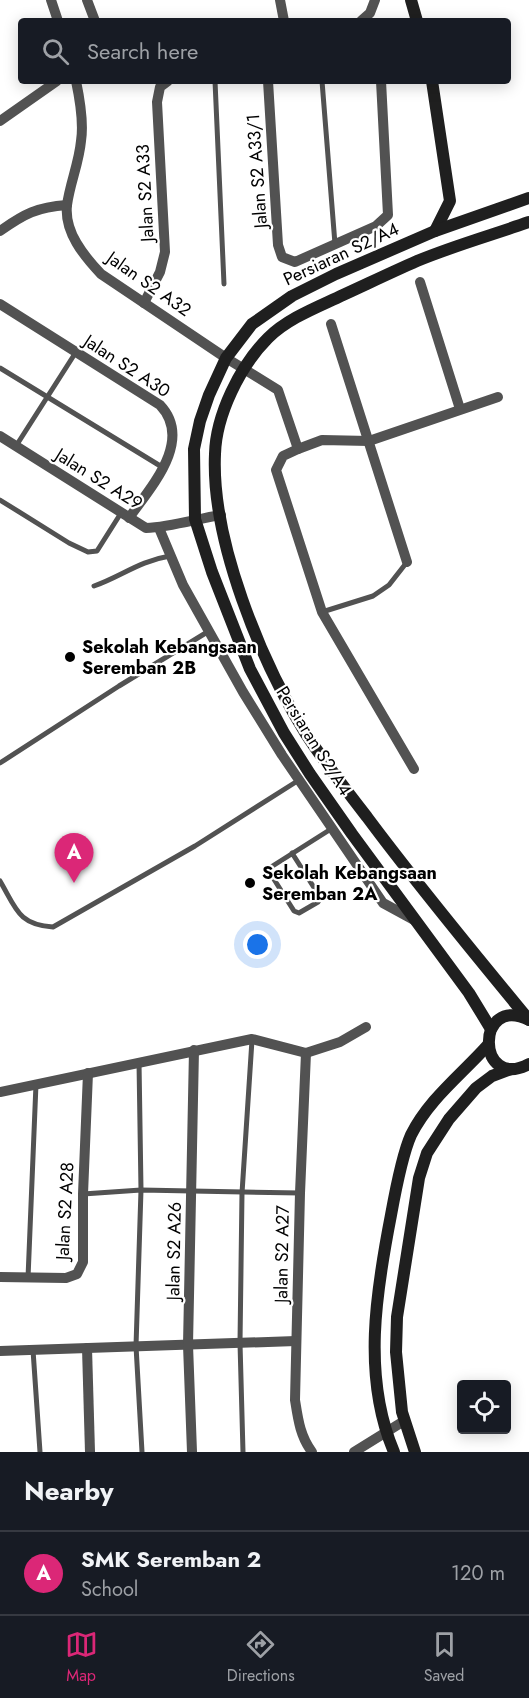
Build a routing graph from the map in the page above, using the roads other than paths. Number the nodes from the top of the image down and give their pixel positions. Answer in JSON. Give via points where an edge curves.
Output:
{"nodes":[{"id":1,"x":51,"y":0,"type":"edge"},
{"id":2,"x":87,"y":0,"type":"edge"},
{"id":3,"x":280,"y":0,"type":"edge"},
{"id":4,"x":375,"y":0,"type":"edge"},
{"id":5,"x":411,"y":0,"type":"edge"},
{"id":6,"x":57,"y":18,"type":"edge"},
{"id":7,"x":94,"y":18,"type":"edge"},
{"id":8,"x":283,"y":18,"type":"edge"},
{"id":9,"x":364,"y":18,"type":"edge"},
{"id":10,"x":416,"y":18,"type":"edge"},
{"id":11,"x":53,"y":84,"type":"edge"},
{"id":12,"x":76,"y":84,"type":"edge"},
{"id":13,"x":164,"y":84,"type":"edge"},
{"id":14,"x":215,"y":84,"type":"edge"},
{"id":15,"x":268,"y":84,"type":"edge"},
{"id":16,"x":322,"y":84,"type":"edge"},
{"id":17,"x":381,"y":84,"type":"edge"},
{"id":18,"x":432,"y":84,"type":"edge"},
{"id":19,"x":0,"y":121,"type":"edge"},
{"id":20,"x":529,"y":198,"type":"edge"},
{"id":21,"x":450,"y":201,"type":"junction"},
{"id":22,"x":67,"y":206,"type":"junction"},
{"id":23,"x":470,"y":219,"type":"junction"},
{"id":24,"x":529,"y":222,"type":"edge"},
{"id":25,"x":0,"y":231,"type":"edge"},
{"id":26,"x":435,"y":231,"type":"junction"},
{"id":27,"x":335,"y":246,"type":"junction"},
{"id":28,"x":420,"y":282,"type":"dead end"},
{"id":29,"x":224,"y":284,"type":"dead end"},
{"id":30,"x":144,"y":303,"type":"junction"},
{"id":31,"x":0,"y":304,"type":"edge"},
{"id":32,"x":331,"y":324,"type":"dead end"},
{"id":33,"x":76,"y":352,"type":"junction"},
{"id":34,"x":226,"y":358,"type":"junction"},
{"id":35,"x":0,"y":368,"type":"edge"},
{"id":36,"x":244,"y":369,"type":"junction"},
{"id":37,"x":48,"y":397,"type":"junction"},
{"id":38,"x":498,"y":398,"type":"dead end"},
{"id":39,"x":460,"y":409,"type":"junction"},
{"id":40,"x":0,"y":436,"type":"edge"},
{"id":41,"x":369,"y":441,"type":"junction"},
{"id":42,"x":16,"y":446,"type":"junction"},
{"id":43,"x":298,"y":449,"type":"junction"},
{"id":44,"x":164,"y":468,"type":"junction"},
{"id":45,"x":0,"y":500,"type":"edge"},
{"id":46,"x":125,"y":515,"type":"junction"},
{"id":47,"x":221,"y":515,"type":"junction"},
{"id":48,"x":195,"y":519,"type":"junction"},
{"id":49,"x":159,"y":528,"type":"junction"},
{"id":50,"x":170,"y":556,"type":"junction"},
{"id":51,"x":408,"y":562,"type":"joint"},
{"id":52,"x":93,"y":586,"type":"dead end"},
{"id":53,"x":322,"y":612,"type":"junction"},
{"id":54,"x":209,"y":631,"type":"junction"},
{"id":55,"x":0,"y":764,"type":"edge"},
{"id":56,"x":414,"y":769,"type":"dead end"},
{"id":57,"x":304,"y":777,"type":"junction"},
{"id":58,"x":331,"y":829,"type":"junction"},
{"id":59,"x":292,"y":853,"type":"junction"},
{"id":60,"x":0,"y":881,"type":"edge"},
{"id":61,"x":416,"y":921,"type":"junction"},
{"id":62,"x":529,"y":1020,"type":"edge"},
{"id":63,"x":366,"y":1027,"type":"dead end"},
{"id":64,"x":491,"y":1029,"type":"junction"},
{"id":65,"x":252,"y":1039,"type":"junction"},
{"id":66,"x":487,"y":1046,"type":"junction"},
{"id":67,"x":194,"y":1050,"type":"junction"},
{"id":68,"x":306,"y":1053,"type":"junction"},
{"id":69,"x":139,"y":1062,"type":"junction"},
{"id":70,"x":529,"y":1065,"type":"edge"},
{"id":71,"x":511,"y":1069,"type":"junction"},
{"id":72,"x":88,"y":1073,"type":"junction"},
{"id":73,"x":36,"y":1083,"type":"junction"},
{"id":74,"x":0,"y":1092,"type":"edge"},
{"id":75,"x":141,"y":1190,"type":"junction"},
{"id":76,"x":191,"y":1191,"type":"junction"},
{"id":77,"x":242,"y":1193,"type":"junction"},
{"id":78,"x":300,"y":1193,"type":"junction"},
{"id":79,"x":83,"y":1194,"type":"junction"},
{"id":80,"x":0,"y":1277,"type":"edge"},
{"id":81,"x":28,"y":1278,"type":"junction"},
{"id":82,"x":296,"y":1341,"type":"junction"},
{"id":83,"x":240,"y":1343,"type":"junction"},
{"id":84,"x":188,"y":1345,"type":"junction"},
{"id":85,"x":136,"y":1346,"type":"junction"},
{"id":86,"x":87,"y":1348,"type":"junction"},
{"id":87,"x":33,"y":1350,"type":"junction"},
{"id":88,"x":0,"y":1351,"type":"edge"},
{"id":89,"x":404,"y":1421,"type":"junction"},
{"id":90,"x":386,"y":1432,"type":"junction"},
{"id":91,"x":40,"y":1452,"type":"edge"},
{"id":92,"x":90,"y":1452,"type":"edge"},
{"id":93,"x":142,"y":1452,"type":"edge"},
{"id":94,"x":192,"y":1452,"type":"edge"},
{"id":95,"x":243,"y":1452,"type":"edge"},
{"id":96,"x":312,"y":1452,"type":"edge"},
{"id":97,"x":354,"y":1452,"type":"edge"},
{"id":98,"x":394,"y":1452,"type":"edge"},
{"id":99,"x":416,"y":1452,"type":"edge"}],
"edges":[{"from":1,"to":6,"type":"street"},
{"from":2,"to":7,"type":"street"},
{"from":3,"to":8,"type":"street"},
{"from":4,"to":9,"type":"street"},
{"from":5,"to":10,"type":"main road"},
{"from":11,"to":19,"type":"street"},
{"from":12,"to":22,"type":"street","name":"Jalan S2 A32","via":[[82,140]]},
{"from":13,"to":30,"type":"street","name":"Jalan S2 A33","via":[[157,102],[165,252]]},
{"from":14,"to":29,"type":"lane"},
{"from":15,"to":27,"type":"street","name":"Jalan S2 A33/1","via":[[278,245],[282,257],[295,262]]},
{"from":16,"to":27,"type":"lane"},
{"from":17,"to":27,"type":"street","via":[[388,215],[376,226]]},
{"from":18,"to":21,"type":"main road"},
{"from":20,"to":23,"type":"main road","name":"Persiaran S2/A4"},
{"from":21,"to":23,"type":"main road"},
{"from":21,"to":26,"type":"main road"},
{"from":22,"to":25,"type":"street","via":[[42,207]]},
{"from":22,"to":30,"type":"street","name":"Jalan S2 A32","via":[[74,236],[88,260],[101,274]]},
{"from":23,"to":26,"type":"main road","name":"Persiaran S2/A4"},
{"from":24,"to":36,"type":"main road","name":"Persiaran S2/A4","via":[[418,261],[314,309],[268,338]]},
{"from":26,"to":34,"type":"main road","name":"Persiaran S2/A4","via":[[291,296],[252,324]]},
{"from":28,"to":39,"type":"street"},
{"from":30,"to":34,"type":"street","name":"Jalan S2 A32"},
{"from":31,"to":33,"type":"street","name":"Jalan S2 A30"},
{"from":32,"to":41,"type":"street"},
{"from":33,"to":37,"type":"lane"},
{"from":33,"to":44,"type":"street","name":"Jalan S2 A30","via":[[168,414],[172,443]]},
{"from":34,"to":36,"type":"street","name":"Jalan S2 A32"},
{"from":34,"to":48,"type":"main road","name":"Persiaran S2/A4","via":[[209,395],[194,449]]},
{"from":35,"to":37,"type":"lane"},
{"from":36,"to":43,"type":"street","name":"Jalan S2 A32","via":[[278,390]]},
{"from":36,"to":47,"type":"main road","name":"Persiaran S2/A4","via":[[221,416],[214,453]]},
{"from":37,"to":42,"type":"lane"},
{"from":37,"to":44,"type":"lane"},
{"from":38,"to":39,"type":"street"},
{"from":39,"to":41,"type":"street"},
{"from":40,"to":42,"type":"street","name":"Jalan S2 A29"},
{"from":41,"to":43,"type":"street","via":[[322,440]]},
{"from":41,"to":51,"type":"street"},
{"from":42,"to":46,"type":"street","name":"Jalan S2 A29"},
{"from":43,"to":53,"type":"street","via":[[282,456],[276,470]]},
{"from":44,"to":46,"type":"street","name":"Jalan S2 A30"},
{"from":45,"to":46,"type":"lane","via":[[88,552],[97,551]]},
{"from":46,"to":49,"type":"street","name":"Jalan S2 A29","via":[[146,528]]},
{"from":47,"to":48,"type":"street"},
{"from":47,"to":62,"type":"main road","name":"Persiaran S2/A4","via":[[237,584],[258,639],[307,734],[412,878]]},
{"from":48,"to":49,"type":"street"},
{"from":48,"to":57,"type":"main road","name":"Persiaran S2/A4","via":[[250,669]]},
{"from":49,"to":50,"type":"street"},
{"from":50,"to":52,"type":"lane","via":[[142,562]]},
{"from":50,"to":54,"type":"street"},
{"from":51,"to":53,"type":"lane","via":[[389,585],[373,596]]},
{"from":53,"to":56,"type":"street"},
{"from":54,"to":55,"type":"lane"},
{"from":54,"to":57,"type":"street","via":[[249,701]]},
{"from":57,"to":58,"type":"street"},
{"from":57,"to":60,"type":"lane","via":[[195,846],[53,927],[35,926],[21,917]]},
{"from":57,"to":61,"type":"main road","name":"Persiaran S2/A4"},
{"from":58,"to":59,"type":"lane"},
{"from":58,"to":61,"type":"street","via":[[383,903]]},
{"from":59,"to":59,"type":"lane","via":[[270,870],[294,911],[299,913],[320,897]]},
{"from":61,"to":64,"type":"main road","name":"Persiaran S2/A4"},
{"from":62,"to":64,"type":"main road","via":[[504,1017]]},
{"from":63,"to":68,"type":"street","via":[[340,1042]]},
{"from":64,"to":66,"type":"main road"},
{"from":65,"to":67,"type":"street"},
{"from":65,"to":68,"type":"street"},
{"from":65,"to":77,"type":"lane"},
{"from":66,"to":71,"type":"main road","via":[[495,1062]]},
{"from":66,"to":90,"type":"main road","via":[[428,1108],[410,1136],[395,1192],[375,1313],[375,1356]]},
{"from":67,"to":69,"type":"street"},
{"from":67,"to":76,"type":"street","name":"Jalan S2 A26"},
{"from":68,"to":78,"type":"street","name":"Jalan S2 A27"},
{"from":69,"to":72,"type":"street"},
{"from":69,"to":75,"type":"lane"},
{"from":70,"to":71,"type":"main road"},
{"from":71,"to":89,"type":"main road","via":[[476,1088],[449,1119],[427,1153],[419,1178],[398,1317],[396,1352]]},
{"from":72,"to":73,"type":"street"},
{"from":72,"to":79,"type":"street","name":"Jalan S2 A28"},
{"from":73,"to":74,"type":"street"},
{"from":73,"to":81,"type":"lane"},
{"from":75,"to":76,"type":"lane"},
{"from":75,"to":79,"type":"lane"},
{"from":75,"to":85,"type":"lane"},
{"from":76,"to":77,"type":"lane"},
{"from":76,"to":84,"type":"street","name":"Jalan S2 A26"},
{"from":77,"to":78,"type":"lane"},
{"from":77,"to":83,"type":"lane"},
{"from":78,"to":82,"type":"street","name":"Jalan S2 A27"},
{"from":79,"to":81,"type":"street","name":"Jalan S2 A28","via":[[83,1262],[77,1274],[66,1278]]},
{"from":80,"to":81,"type":"street","name":"Jalan S2 A28"},
{"from":82,"to":83,"type":"street"},
{"from":82,"to":96,"type":"street","name":"Jalan S2 A27","via":[[295,1400],[304,1442]]},
{"from":83,"to":84,"type":"street"},
{"from":83,"to":95,"type":"lane"},
{"from":84,"to":85,"type":"street"},
{"from":84,"to":94,"type":"street","name":"Jalan S2 A26"},
{"from":85,"to":86,"type":"street"},
{"from":85,"to":93,"type":"lane"},
{"from":86,"to":87,"type":"street"},
{"from":86,"to":92,"type":"street"},
{"from":87,"to":88,"type":"street"},
{"from":87,"to":91,"type":"lane"},
{"from":89,"to":90,"type":"street"},
{"from":89,"to":99,"type":"main road"},
{"from":90,"to":97,"type":"street"},
{"from":90,"to":98,"type":"main road"}]}
